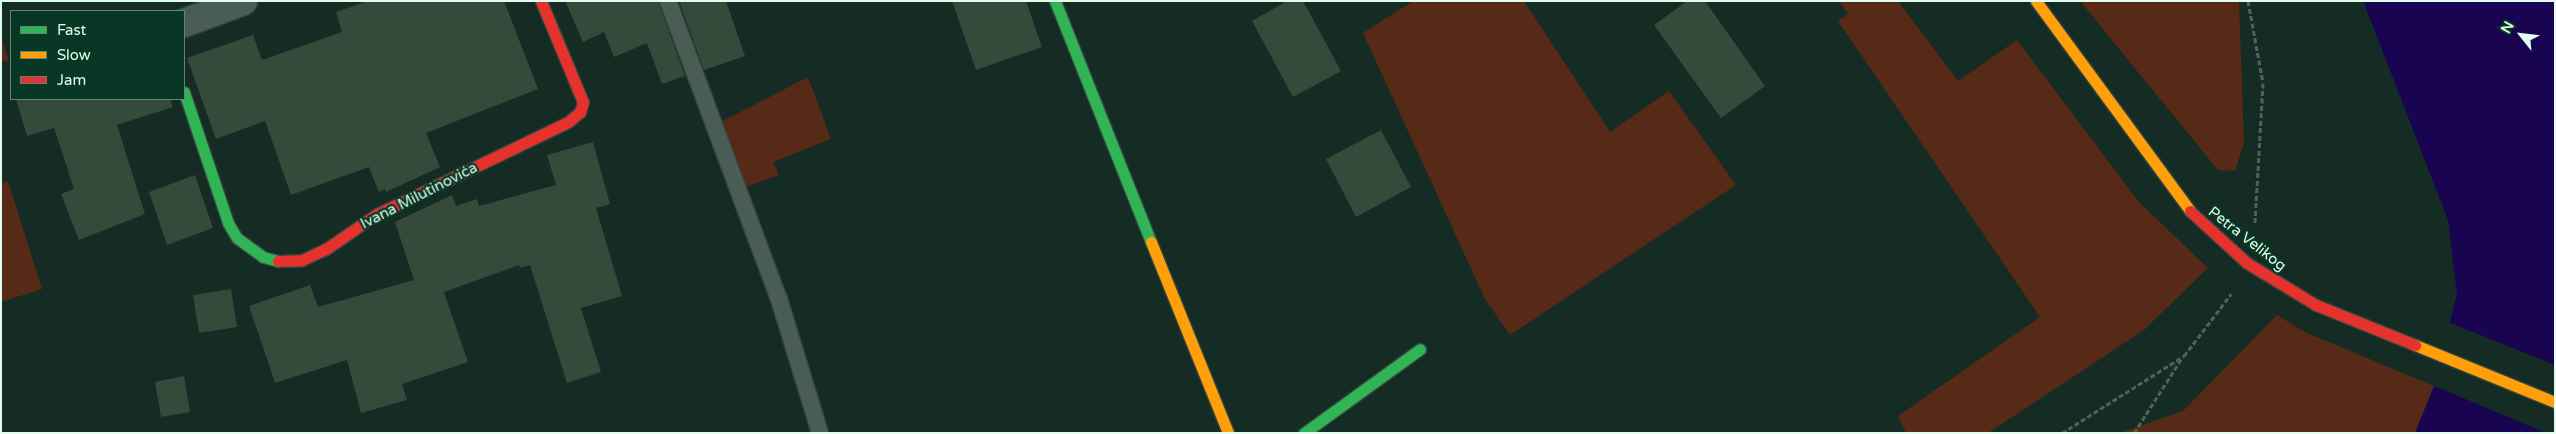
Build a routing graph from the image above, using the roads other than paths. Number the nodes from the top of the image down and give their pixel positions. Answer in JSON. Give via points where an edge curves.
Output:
{"nodes":[{"id":1,"x":243,"y":1,"type":"edge"},
{"id":2,"x":540,"y":1,"type":"edge"},
{"id":3,"x":668,"y":1,"type":"edge"},
{"id":4,"x":1055,"y":1,"type":"edge"},
{"id":5,"x":2036,"y":1,"type":"edge"},
{"id":6,"x":185,"y":23,"type":"edge"},
{"id":7,"x":185,"y":95,"type":"edge"},
{"id":8,"x":1420,"y":349,"type":"dead end"},
{"id":9,"x":2555,"y":402,"type":"edge"},
{"id":10,"x":820,"y":433,"type":"edge"},
{"id":11,"x":1228,"y":433,"type":"edge"},
{"id":12,"x":1304,"y":433,"type":"edge"}],
"edges":[{"from":1,"to":6,"type":"street"},
{"from":2,"to":7,"type":"street","name":"Ivana Milutinovića","via":[[583,102],[580,112],[568,122],[377,214],[326,249],[302,260],[283,262],[263,256],[237,238],[228,223]]},
{"from":3,"to":10,"type":"lane","via":[[779,299]]},
{"from":4,"to":11,"type":"street"},
{"from":5,"to":9,"type":"street","name":"Petra Velikog","via":[[2195,218],[2247,263],[2316,305]]},
{"from":8,"to":12,"type":"street"}]}
